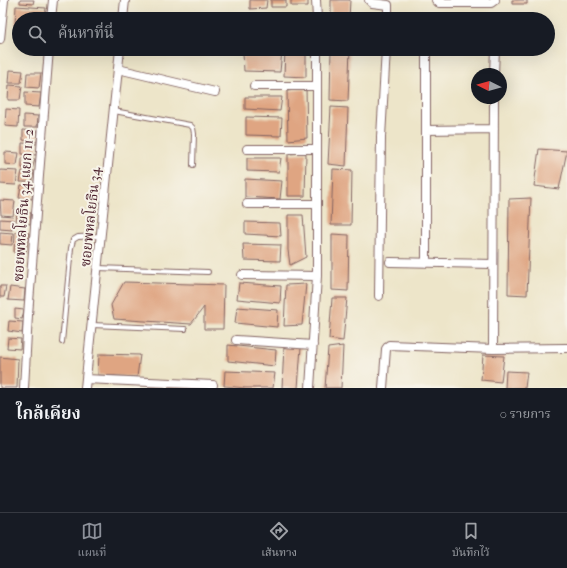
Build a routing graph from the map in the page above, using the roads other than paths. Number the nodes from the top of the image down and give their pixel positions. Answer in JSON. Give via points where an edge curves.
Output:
{"nodes":[{"id":1,"x":4,"y":0,"type":"edge"},
{"id":2,"x":52,"y":0,"type":"edge"},
{"id":3,"x":125,"y":0,"type":"edge"},
{"id":4,"x":316,"y":0,"type":"edge"},
{"id":5,"x":369,"y":0,"type":"edge"},
{"id":6,"x":436,"y":0,"type":"edge"},
{"id":7,"x":495,"y":0,"type":"edge"},
{"id":8,"x":51,"y":12,"type":"edge"},
{"id":9,"x":124,"y":12,"type":"edge"},
{"id":10,"x":317,"y":12,"type":"edge"},
{"id":11,"x":388,"y":12,"type":"edge"},
{"id":12,"x":0,"y":39,"type":"edge"},
{"id":13,"x":48,"y":56,"type":"edge"},
{"id":14,"x":119,"y":56,"type":"edge"},
{"id":15,"x":317,"y":56,"type":"edge"},
{"id":16,"x":386,"y":56,"type":"edge"},
{"id":17,"x":426,"y":56,"type":"edge"},
{"id":18,"x":495,"y":56,"type":"edge"},
{"id":19,"x":494,"y":68,"type":"edge"},
{"id":20,"x":118,"y":69,"type":"junction"},
{"id":21,"x":254,"y":86,"type":"dead end"},
{"id":22,"x":317,"y":86,"type":"junction"},
{"id":23,"x":215,"y":92,"type":"dead end"},
{"id":24,"x":494,"y":104,"type":"edge"},
{"id":25,"x":114,"y":111,"type":"junction"},
{"id":26,"x":494,"y":129,"type":"junction"},
{"id":27,"x":426,"y":130,"type":"junction"},
{"id":28,"x":247,"y":149,"type":"dead end"},
{"id":29,"x":316,"y":149,"type":"junction"},
{"id":30,"x":193,"y":165,"type":"dead end"},
{"id":31,"x":247,"y":204,"type":"dead end"},
{"id":32,"x":316,"y":204,"type":"junction"},
{"id":33,"x":101,"y":236,"type":"junction"},
{"id":34,"x":390,"y":262,"type":"dead end"},
{"id":35,"x":426,"y":263,"type":"junction"},
{"id":36,"x":493,"y":264,"type":"junction"},
{"id":37,"x":98,"y":268,"type":"junction"},
{"id":38,"x":208,"y":272,"type":"dead end"},
{"id":39,"x":242,"y":275,"type":"dead end"},
{"id":40,"x":317,"y":276,"type":"junction"},
{"id":41,"x":379,"y":296,"type":"dead end"},
{"id":42,"x":92,"y":325,"type":"junction"},
{"id":43,"x":185,"y":329,"type":"dead end"},
{"id":44,"x":236,"y":340,"type":"dead end"},
{"id":45,"x":62,"y":342,"type":"dead end"},
{"id":46,"x":314,"y":345,"type":"junction"},
{"id":47,"x":493,"y":348,"type":"junction"},
{"id":48,"x":567,"y":348,"type":"edge"},
{"id":49,"x":86,"y":379,"type":"junction"},
{"id":50,"x":213,"y":385,"type":"dead end"},
{"id":51,"x":24,"y":388,"type":"edge"},
{"id":52,"x":85,"y":388,"type":"edge"},
{"id":53,"x":310,"y":388,"type":"edge"},
{"id":54,"x":383,"y":388,"type":"edge"}],
"edges":[{"from":1,"to":12,"type":"street"},
{"from":2,"to":8,"type":"street"},
{"from":3,"to":9,"type":"street"},
{"from":4,"to":10,"type":"street"},
{"from":5,"to":11,"type":"street","via":[[388,6]]},
{"from":6,"to":7,"type":"street","via":[[439,3],[490,3]]},
{"from":13,"to":51,"type":"street","name":"ซอยพหลโยธิน 34 แยก 11-2"},
{"from":14,"to":20,"type":"street","name":"ซอยพหลโยธิน 34"},
{"from":15,"to":22,"type":"street"},
{"from":16,"to":41,"type":"street","via":[[381,137]]},
{"from":17,"to":27,"type":"street"},
{"from":18,"to":19,"type":"street"},
{"from":20,"to":23,"type":"street"},
{"from":20,"to":25,"type":"street","name":"ซอยพหลโยธิน 34"},
{"from":21,"to":22,"type":"street"},
{"from":22,"to":29,"type":"street"},
{"from":24,"to":26,"type":"street"},
{"from":25,"to":30,"type":"lane","via":[[190,125],[194,128]]},
{"from":25,"to":33,"type":"street","name":"ซอยพหลโยธิน 34"},
{"from":26,"to":27,"type":"street"},
{"from":26,"to":36,"type":"street"},
{"from":27,"to":35,"type":"street"},
{"from":28,"to":29,"type":"street"},
{"from":29,"to":32,"type":"street"},
{"from":31,"to":32,"type":"street"},
{"from":32,"to":40,"type":"street"},
{"from":33,"to":37,"type":"street","name":"ซอยพหลโยธิน 34"},
{"from":33,"to":45,"type":"lane","via":[[78,237],[73,240]]},
{"from":34,"to":35,"type":"street"},
{"from":35,"to":36,"type":"street"},
{"from":36,"to":47,"type":"street"},
{"from":37,"to":38,"type":"lane"},
{"from":37,"to":42,"type":"street","name":"ซอยพหลโยธิน 34"},
{"from":39,"to":40,"type":"street"},
{"from":40,"to":46,"type":"street"},
{"from":42,"to":43,"type":"lane"},
{"from":42,"to":49,"type":"street","name":"ซอยพหลโยธิน 34"},
{"from":44,"to":46,"type":"street"},
{"from":46,"to":53,"type":"street"},
{"from":47,"to":48,"type":"street"},
{"from":47,"to":54,"type":"street","via":[[389,345],[386,348]]},
{"from":49,"to":50,"type":"street"},
{"from":49,"to":52,"type":"street","name":"ซอยพหลโยธิน 34"}]}
